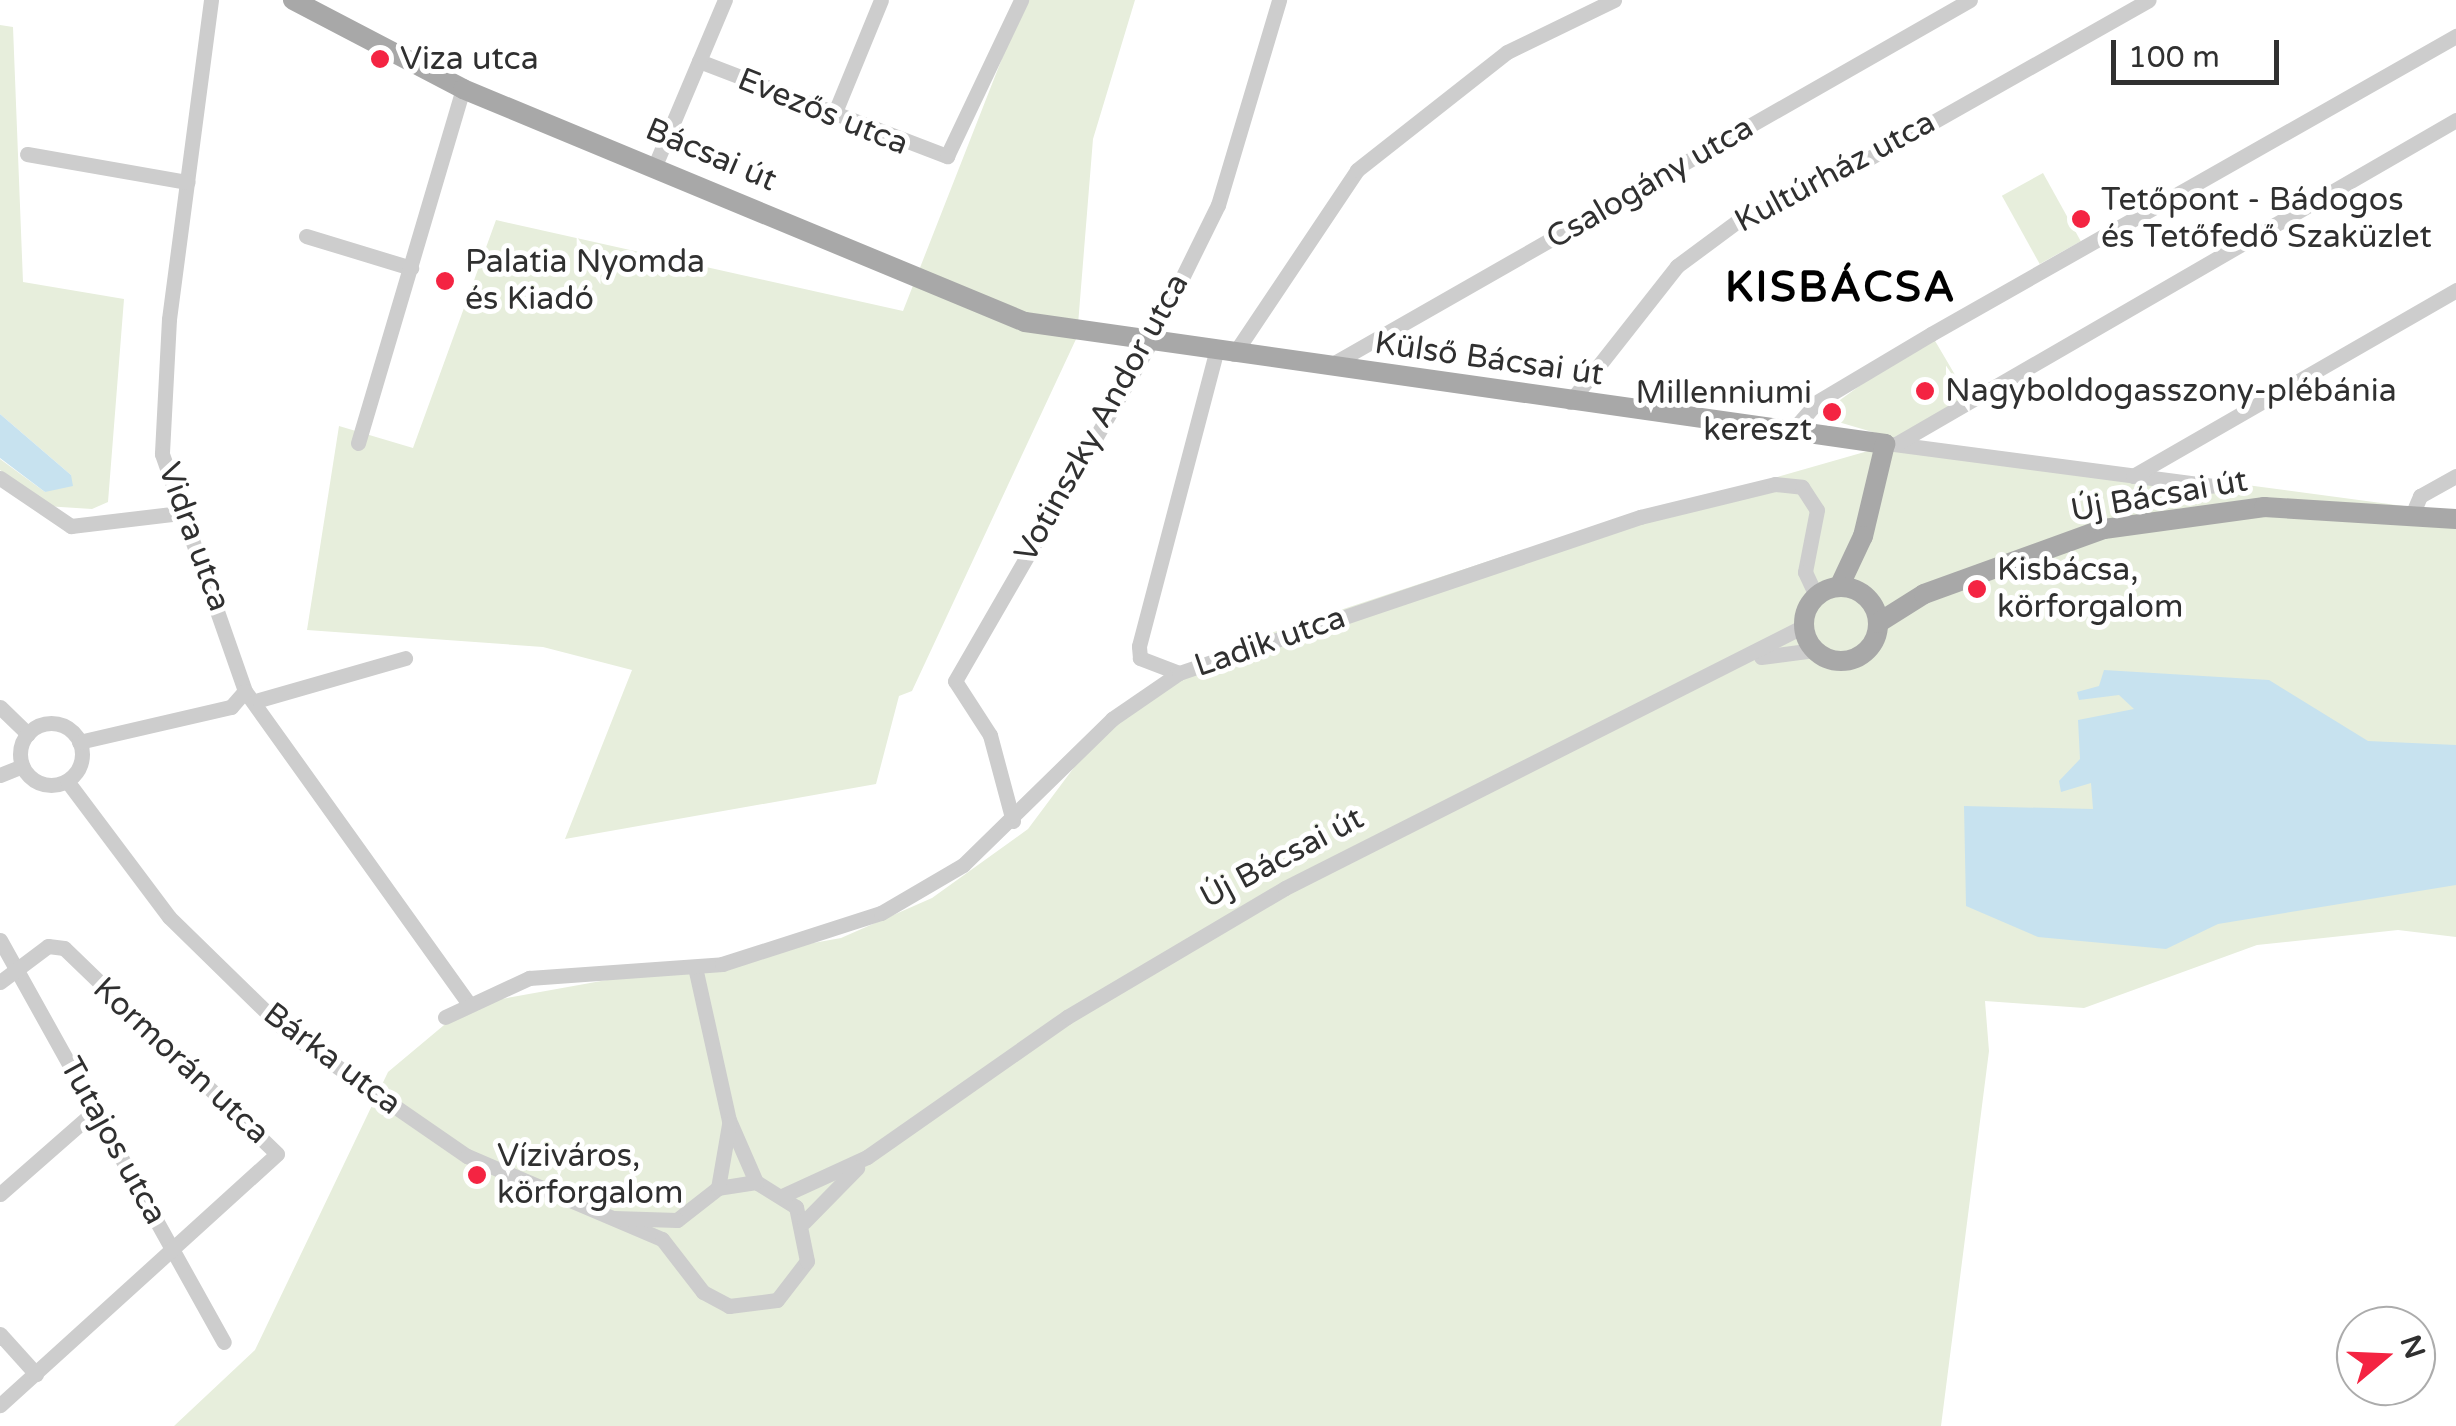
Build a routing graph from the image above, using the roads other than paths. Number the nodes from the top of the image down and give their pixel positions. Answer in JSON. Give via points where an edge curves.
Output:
{"nodes":[{"id":1,"x":211,"y":0,"type":"edge"},
{"id":2,"x":293,"y":0,"type":"edge"},
{"id":3,"x":725,"y":0,"type":"edge"},
{"id":4,"x":881,"y":0,"type":"edge"},
{"id":5,"x":1020,"y":0,"type":"edge"},
{"id":6,"x":1279,"y":0,"type":"edge"},
{"id":7,"x":1614,"y":0,"type":"edge"},
{"id":8,"x":1970,"y":0,"type":"edge"},
{"id":9,"x":2148,"y":0,"type":"edge"},
{"id":10,"x":2456,"y":36,"type":"edge"},
{"id":11,"x":700,"y":61,"type":"junction"},
{"id":12,"x":463,"y":89,"type":"junction"},
{"id":13,"x":834,"y":116,"type":"junction"},
{"id":14,"x":2456,"y":120,"type":"edge"},
{"id":15,"x":28,"y":154,"type":"dead end"},
{"id":16,"x":656,"y":162,"type":"junction"},
{"id":17,"x":188,"y":182,"type":"junction"},
{"id":18,"x":306,"y":236,"type":"dead end"},
{"id":19,"x":412,"y":268,"type":"junction"},
{"id":20,"x":2456,"y":290,"type":"edge"},
{"id":21,"x":1116,"y":340,"type":"joint"},
{"id":22,"x":1150,"y":343,"type":"junction"},
{"id":23,"x":1225,"y":353,"type":"junction"},
{"id":24,"x":1329,"y":366,"type":"junction"},
{"id":25,"x":1570,"y":402,"type":"junction"},
{"id":26,"x":1792,"y":432,"type":"junction"},
{"id":27,"x":358,"y":442,"type":"dead end"},
{"id":28,"x":1891,"y":444,"type":"junction"},
{"id":29,"x":2133,"y":476,"type":"junction"},
{"id":30,"x":2456,"y":476,"type":"edge"},
{"id":31,"x":0,"y":478,"type":"edge"},
{"id":32,"x":2211,"y":486,"type":"dead end"},
{"id":33,"x":180,"y":513,"type":"junction"},
{"id":34,"x":2412,"y":515,"type":"junction"},
{"id":35,"x":2456,"y":519,"type":"edge"},
{"id":36,"x":1856,"y":593,"type":"junction"},
{"id":37,"x":1924,"y":594,"type":"junction"},
{"id":38,"x":1816,"y":596,"type":"junction"},
{"id":39,"x":1878,"y":623,"type":"junction"},
{"id":40,"x":1804,"y":626,"type":"junction"},
{"id":41,"x":1815,"y":650,"type":"junction"},
{"id":42,"x":405,"y":658,"type":"dead end"},
{"id":43,"x":1752,"y":659,"type":"junction"},
{"id":44,"x":1180,"y":672,"type":"junction"},
{"id":45,"x":252,"y":695,"type":"junction"},
{"id":46,"x":0,"y":707,"type":"edge"},
{"id":47,"x":28,"y":734,"type":"junction"},
{"id":48,"x":80,"y":742,"type":"junction"},
{"id":49,"x":22,"y":766,"type":"junction"},
{"id":50,"x":0,"y":776,"type":"edge"},
{"id":51,"x":67,"y":781,"type":"junction"},
{"id":52,"x":1013,"y":821,"type":"junction"},
{"id":53,"x":0,"y":940,"type":"edge"},
{"id":54,"x":695,"y":967,"type":"junction"},
{"id":55,"x":16,"y":968,"type":"junction"},
{"id":56,"x":0,"y":982,"type":"edge"},
{"id":57,"x":467,"y":1001,"type":"junction"},
{"id":58,"x":445,"y":1017,"type":"dead end"},
{"id":59,"x":96,"y":1110,"type":"junction"},
{"id":60,"x":730,"y":1120,"type":"junction"},
{"id":61,"x":868,"y":1158,"type":"junction"},
{"id":62,"x":756,"y":1182,"type":"junction"},
{"id":63,"x":718,"y":1188,"type":"junction"},
{"id":64,"x":0,"y":1194,"type":"edge"},
{"id":65,"x":784,"y":1194,"type":"junction"},
{"id":66,"x":692,"y":1210,"type":"junction"},
{"id":67,"x":614,"y":1218,"type":"junction"},
{"id":68,"x":804,"y":1222,"type":"junction"},
{"id":69,"x":176,"y":1253,"type":"junction"},
{"id":70,"x":686,"y":1267,"type":"junction"},
{"id":71,"x":0,"y":1334,"type":"edge"},
{"id":72,"x":224,"y":1342,"type":"dead end"},
{"id":73,"x":36,"y":1374,"type":"junction"},
{"id":74,"x":0,"y":1405,"type":"edge"}],
"edges":[{"from":1,"to":17,"type":"street","name":"Vidra utca"},
{"from":2,"to":12,"type":"main road","name":"Bácsai út"},
{"from":3,"to":11,"type":"street"},
{"from":4,"to":13,"type":"street"},
{"from":5,"to":13,"type":"street","name":"Evezős utca","via":[[947,156]]},
{"from":6,"to":22,"type":"street","name":"Votinszky Andor utca","via":[[1218,204]]},
{"from":7,"to":23,"type":"street","via":[[1507,52],[1358,170]]},
{"from":8,"to":24,"type":"street","name":"Csalogány utca"},
{"from":9,"to":25,"type":"street","name":"Kultúrház utca","via":[[1850,169],[1746,216],[1653,291]]},
{"from":10,"to":26,"type":"street","via":[[1882,363],[1817,402]]},
{"from":11,"to":13,"type":"street","name":"Evezős utca"},
{"from":11,"to":16,"type":"street"},
{"from":12,"to":16,"type":"main road","name":"Bácsai út"},
{"from":12,"to":19,"type":"street"},
{"from":14,"to":28,"type":"street"},
{"from":15,"to":17,"type":"street"},
{"from":16,"to":21,"type":"main road","name":"Bácsai út","via":[[1024,322]]},
{"from":17,"to":33,"type":"street","name":"Vidra utca","via":[[162,388],[162,454]]},
{"from":18,"to":19,"type":"street"},
{"from":19,"to":27,"type":"street"},
{"from":20,"to":29,"type":"street"},
{"from":21,"to":22,"type":"main road","name":"Külső Bácsai út"},
{"from":22,"to":23,"type":"main road","name":"Külső Bácsai út"},
{"from":22,"to":52,"type":"street","name":"Votinszky Andor utca","via":[[956,681],[990,735]]},
{"from":23,"to":24,"type":"main road","name":"Külső Bácsai út"},
{"from":23,"to":44,"type":"street","via":[[1139,646],[1150,665]]},
{"from":24,"to":25,"type":"main road","name":"Külső Bácsai út"},
{"from":25,"to":26,"type":"main road","name":"Külső Bácsai út"},
{"from":26,"to":28,"type":"main road","name":"Külső Bácsai út"},
{"from":28,"to":29,"type":"street","name":"Külső Bácsai út"},
{"from":28,"to":36,"type":"main road","via":[[1864,536]]},
{"from":29,"to":32,"type":"street","name":"Külső Bácsai út"},
{"from":30,"to":34,"type":"street","via":[[2420,496]]},
{"from":31,"to":33,"type":"street","via":[[71,526]]},
{"from":33,"to":45,"type":"street","name":"Vidra utca"},
{"from":34,"to":35,"type":"main road","name":"Új Bácsai út"},
{"from":34,"to":37,"type":"main road","name":"Új Bácsai út","via":[[2264,507],[2123,526]]},
{"from":36,"to":37,"type":"main road","name":"Új Bácsai út"},
{"from":36,"to":38,"type":"main road","name":"Új Bácsai út"},
{"from":36,"to":39,"type":"main road"},
{"from":37,"to":39,"type":"main road","name":"Új Bácsai út"},
{"from":38,"to":40,"type":"main road"},
{"from":38,"to":44,"type":"street","name":"Ladik utca","via":[[1806,566],[1817,510],[1808,491],[1785,482],[1640,517]]},
{"from":39,"to":41,"type":"main road","name":"Új Bácsai út","via":[[1870,646],[1850,660]]},
{"from":40,"to":41,"type":"main road"},
{"from":40,"to":43,"type":"street","name":"Új Bácsai út"},
{"from":41,"to":43,"type":"street","name":"Új Bácsai út"},
{"from":42,"to":45,"type":"street"},
{"from":43,"to":61,"type":"street","name":"Új Bácsai út","via":[[1190,941]]},
{"from":44,"to":52,"type":"street","name":"Ladik utca","via":[[1112,719]]},
{"from":45,"to":48,"type":"street","via":[[231,707]]},
{"from":45,"to":57,"type":"street","name":"Vidra utca"},
{"from":46,"to":47,"type":"street"},
{"from":47,"to":48,"type":"street","via":[[53,724]]},
{"from":47,"to":49,"type":"street"},
{"from":48,"to":51,"type":"street","via":[[80,766]]},
{"from":49,"to":50,"type":"street"},
{"from":49,"to":51,"type":"street","via":[[39,783]]},
{"from":51,"to":67,"type":"street","name":"Bárka utca","via":[[169,917],[287,1032],[468,1156]]},
{"from":52,"to":54,"type":"street","name":"Ladik utca","via":[[963,865],[881,913]]},
{"from":53,"to":55,"type":"street","name":"Tutajos utca"},
{"from":54,"to":57,"type":"street","name":"Ladik utca","via":[[529,978]]},
{"from":54,"to":60,"type":"street"},
{"from":55,"to":56,"type":"street"},
{"from":55,"to":59,"type":"street","name":"Tutajos utca"},
{"from":55,"to":69,"type":"street","name":"Kormorán utca","via":[[48,946],[64,948],[180,1066],[270,1140],[273,1167]]},
{"from":57,"to":58,"type":"street","name":"Ladik utca"},
{"from":59,"to":64,"type":"street"},
{"from":59,"to":69,"type":"street","name":"Tutajos utca"},
{"from":60,"to":62,"type":"street"},
{"from":60,"to":63,"type":"street"},
{"from":61,"to":65,"type":"street","name":"Új Bácsai út"},
{"from":61,"to":68,"type":"street","name":"Új Bácsai út"},
{"from":62,"to":63,"type":"street"},
{"from":62,"to":65,"type":"street"},
{"from":63,"to":66,"type":"street"},
{"from":65,"to":68,"type":"street"},
{"from":66,"to":67,"type":"street","via":[[676,1220]]},
{"from":66,"to":70,"type":"street"},
{"from":67,"to":70,"type":"street","via":[[662,1239]]},
{"from":68,"to":70,"type":"street","via":[[804,1271],[768,1304],[719,1303]]},
{"from":69,"to":72,"type":"street","name":"Tutajos utca"},
{"from":69,"to":73,"type":"street"},
{"from":71,"to":73,"type":"street"},
{"from":73,"to":74,"type":"street"}]}
